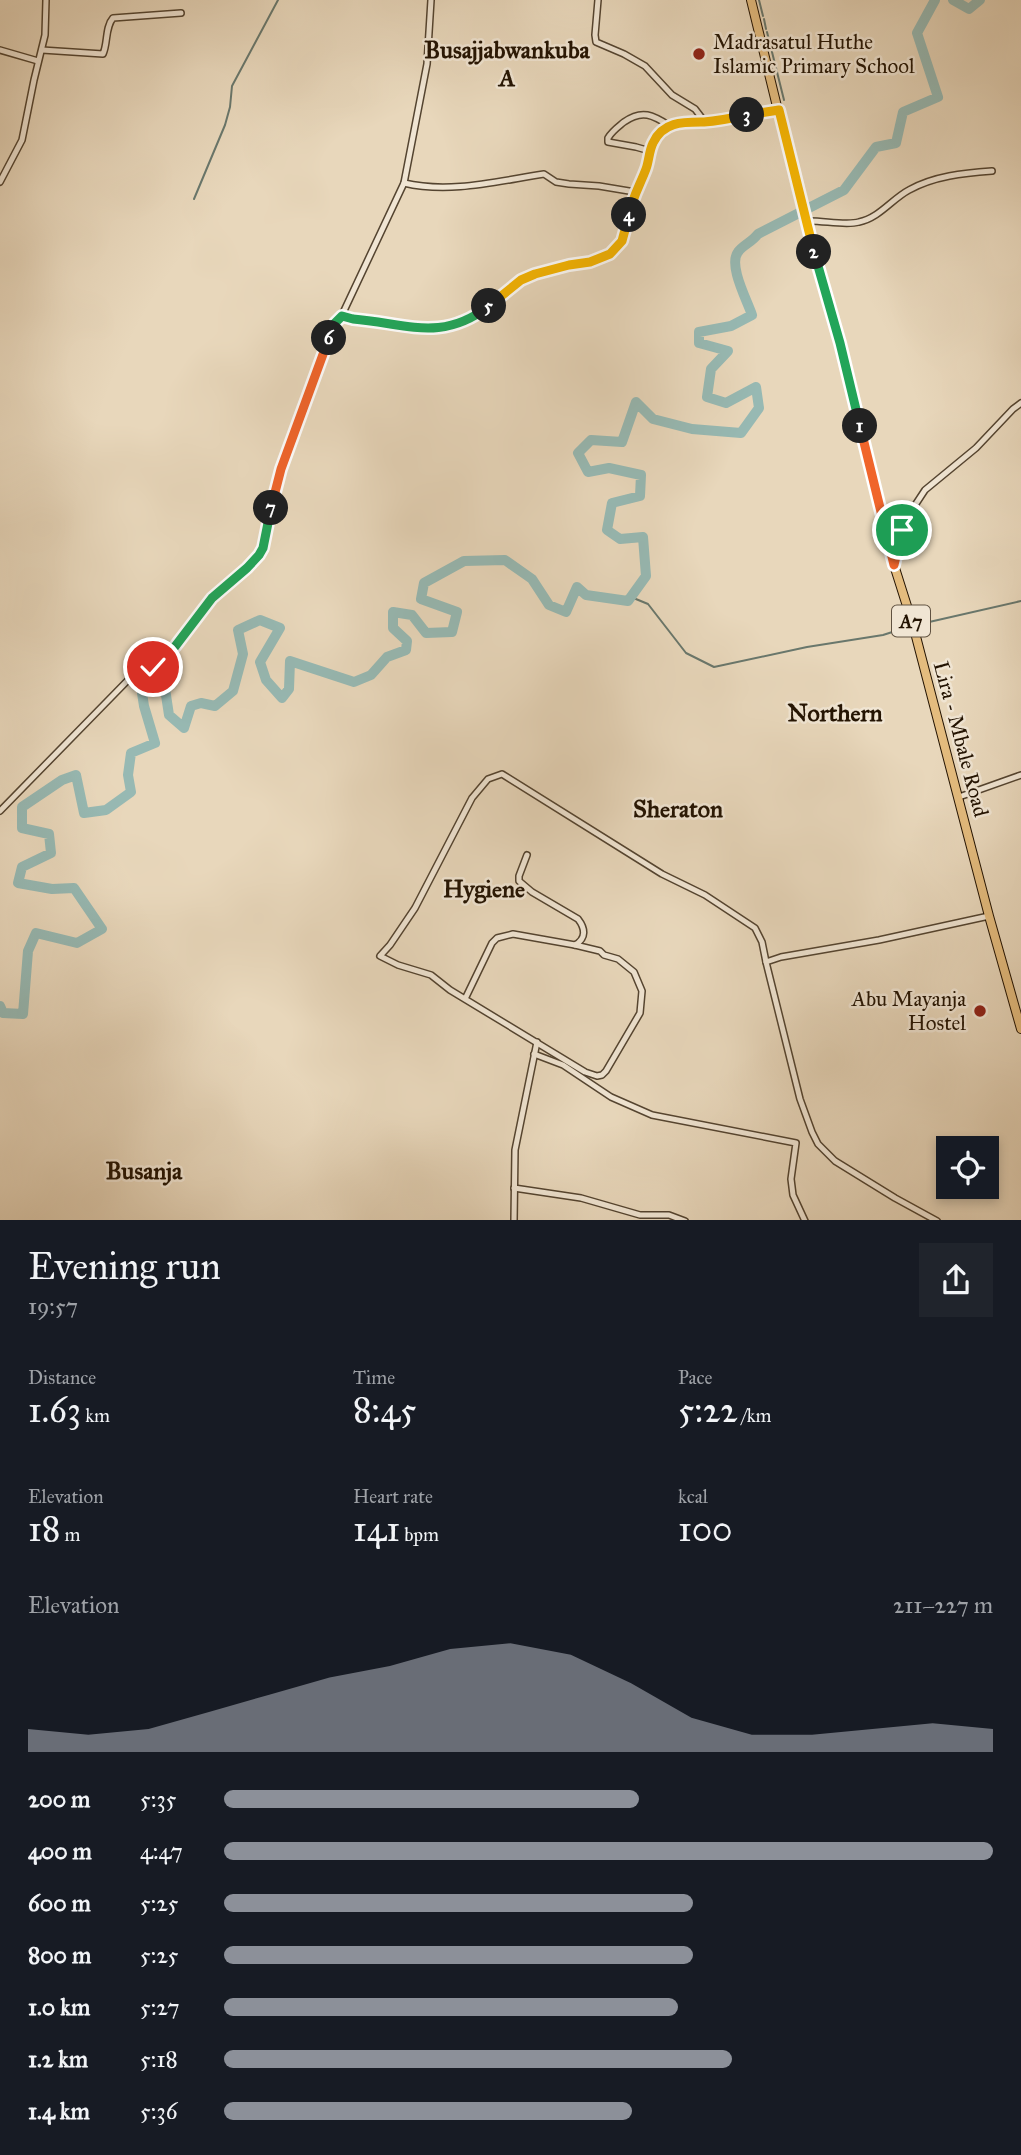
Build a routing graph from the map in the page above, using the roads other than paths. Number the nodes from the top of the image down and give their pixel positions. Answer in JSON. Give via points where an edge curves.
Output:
{"nodes":[{"id":1,"x":46,"y":0,"type":"edge"},
{"id":2,"x":431,"y":0,"type":"edge"},
{"id":3,"x":598,"y":0,"type":"edge"},
{"id":4,"x":751,"y":0,"type":"edge"},
{"id":5,"x":181,"y":13,"type":"dead end"},
{"id":6,"x":0,"y":50,"type":"edge"},
{"id":7,"x":42,"y":50,"type":"junction"},
{"id":8,"x":38,"y":61,"type":"junction"},
{"id":9,"x":779,"y":110,"type":"junction"},
{"id":10,"x":705,"y":122,"type":"junction"},
{"id":11,"x":670,"y":126,"type":"junction"},
{"id":12,"x":650,"y":151,"type":"junction"},
{"id":13,"x":992,"y":171,"type":"dead end"},
{"id":14,"x":0,"y":182,"type":"edge"},
{"id":15,"x":404,"y":183,"type":"junction"},
{"id":16,"x":635,"y":192,"type":"junction"},
{"id":17,"x":804,"y":217,"type":"junction"},
{"id":18,"x":342,"y":316,"type":"junction"},
{"id":19,"x":1021,"y":403,"type":"edge"},
{"id":20,"x":894,"y":565,"type":"junction"},
{"id":21,"x":1021,"y":775,"type":"edge"},
{"id":22,"x":959,"y":797,"type":"junction"},
{"id":23,"x":0,"y":811,"type":"edge"},
{"id":24,"x":527,"y":855,"type":"dead end"},
{"id":25,"x":989,"y":916,"type":"junction"},
{"id":26,"x":575,"y":945,"type":"junction"},
{"id":27,"x":766,"y":962,"type":"junction"},
{"id":28,"x":465,"y":999,"type":"junction"},
{"id":29,"x":1021,"y":1029,"type":"edge"},
{"id":30,"x":537,"y":1042,"type":"junction"},
{"id":31,"x":534,"y":1055,"type":"junction"},
{"id":32,"x":514,"y":1188,"type":"junction"},
{"id":33,"x":514,"y":1220,"type":"edge"},
{"id":34,"x":685,"y":1220,"type":"edge"},
{"id":35,"x":805,"y":1220,"type":"edge"},
{"id":36,"x":937,"y":1220,"type":"edge"}],
"edges":[{"from":1,"to":7,"type":"street"},
{"from":2,"to":15,"type":"street","via":[[427,64]]},
{"from":3,"to":10,"type":"street","via":[[596,42],[645,66]]},
{"from":4,"to":9,"type":"main road","number":"A7"},
{"from":5,"to":7,"type":"street","via":[[113,18],[103,54]]},
{"from":6,"to":8,"type":"street"},
{"from":7,"to":8,"type":"street"},
{"from":8,"to":14,"type":"street","via":[[22,140]]},
{"from":9,"to":10,"type":"street"},
{"from":9,"to":17,"type":"main road","number":"A7"},
{"from":10,"to":11,"type":"street"},
{"from":11,"to":12,"type":"street","via":[[656,137]]},
{"from":11,"to":12,"type":"street","via":[[642,113],[608,138],[608,142]]},
{"from":12,"to":16,"type":"street"},
{"from":13,"to":17,"type":"street","via":[[920,184],[859,223]]},
{"from":15,"to":16,"type":"street","via":[[464,187],[544,174],[569,184]]},
{"from":15,"to":18,"type":"street"},
{"from":16,"to":18,"type":"street","via":[[622,241],[610,254],[521,280],[471,317],[450,326],[432,329]]},
{"from":17,"to":20,"type":"main road","name":"Lira - Mbale Road","number":"A7"},
{"from":18,"to":23,"type":"street","via":[[333,328],[281,469],[259,555],[212,598],[159,666],[141,669],[131,677]]},
{"from":19,"to":20,"type":"street","via":[[925,490],[904,522]]},
{"from":20,"to":22,"type":"main road","name":"Lira - Mbale Road","number":"A7"},
{"from":21,"to":22,"type":"street"},
{"from":22,"to":25,"type":"main road","name":"Lira - Mbale Road","number":"A7"},
{"from":24,"to":26,"type":"street","via":[[519,881],[578,919],[584,935]]},
{"from":25,"to":27,"type":"street"},
{"from":25,"to":29,"type":"main road","name":"Lira - Mbale Road","number":"A7"},
{"from":26,"to":28,"type":"street","via":[[513,934],[497,938]]},
{"from":26,"to":30,"type":"street","via":[[600,951],[629,967],[640,985],[640,1013],[599,1076]]},
{"from":27,"to":28,"type":"street","via":[[755,928],[502,774],[488,779],[472,798],[415,908],[380,956],[431,975]]},
{"from":27,"to":36,"type":"street","via":[[800,1099],[818,1144],[835,1161]]},
{"from":28,"to":30,"type":"street"},
{"from":30,"to":31,"type":"street"},
{"from":31,"to":32,"type":"street","via":[[515,1150]]},
{"from":31,"to":35,"type":"street","via":[[558,1063],[621,1102],[652,1115],[794,1142],[793,1195]]},
{"from":32,"to":33,"type":"street"},
{"from":32,"to":34,"type":"street"}]}
